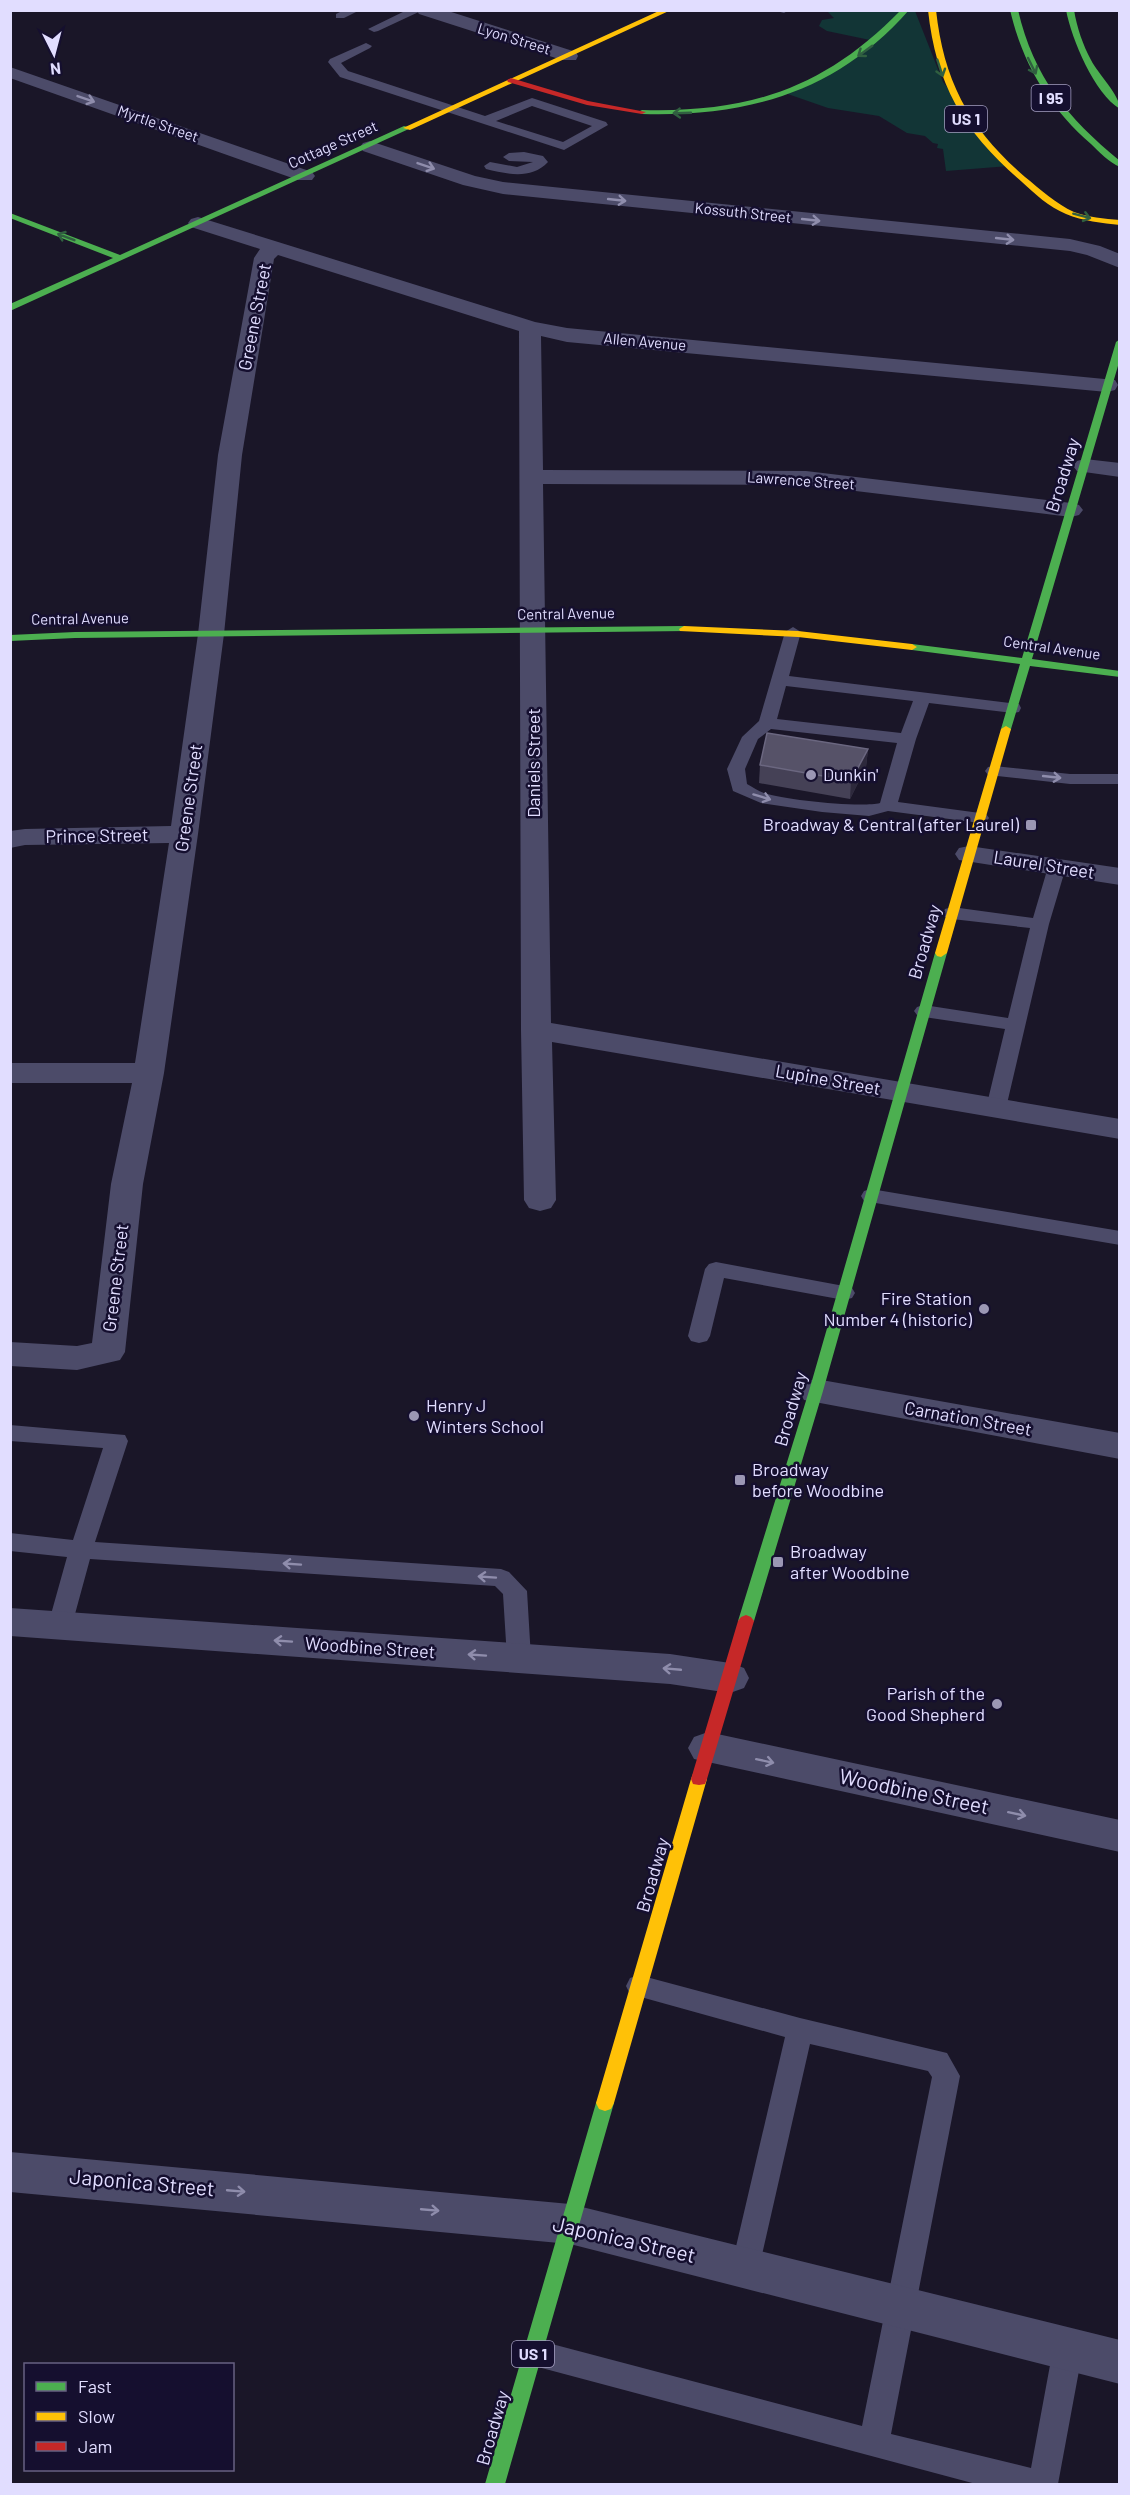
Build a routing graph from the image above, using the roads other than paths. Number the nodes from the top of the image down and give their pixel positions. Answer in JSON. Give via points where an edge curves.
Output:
{"nodes":[{"id":1,"x":355,"y":10,"type":"edge"},
{"id":2,"x":418,"y":10,"type":"edge"},
{"id":3,"x":425,"y":10,"type":"edge"},
{"id":4,"x":778,"y":10,"type":"edge"},
{"id":5,"x":784,"y":10,"type":"edge"},
{"id":6,"x":906,"y":10,"type":"edge"},
{"id":7,"x":932,"y":10,"type":"edge"},
{"id":8,"x":1014,"y":10,"type":"edge"},
{"id":9,"x":1070,"y":10,"type":"edge"},
{"id":10,"x":659,"y":12,"type":"edge"},
{"id":11,"x":340,"y":16,"type":"dead end"},
{"id":12,"x":374,"y":29,"type":"dead end"},
{"id":13,"x":366,"y":46,"type":"dead end"},
{"id":14,"x":569,"y":56,"type":"junction"},
{"id":15,"x":10,"y":72,"type":"edge"},
{"id":16,"x":512,"y":80,"type":"junction"},
{"id":17,"x":1119,"y":107,"type":"edge"},
{"id":18,"x":452,"y":108,"type":"junction"},
{"id":19,"x":484,"y":121,"type":"junction"},
{"id":20,"x":370,"y":147,"type":"junction"},
{"id":21,"x":508,"y":157,"type":"dead end"},
{"id":22,"x":1119,"y":165,"type":"edge"},
{"id":23,"x":305,"y":176,"type":"junction"},
{"id":24,"x":464,"y":179,"type":"junction"},
{"id":25,"x":10,"y":215,"type":"edge"},
{"id":26,"x":198,"y":223,"type":"junction"},
{"id":27,"x":1119,"y":224,"type":"edge"},
{"id":28,"x":274,"y":246,"type":"junction"},
{"id":29,"x":121,"y":258,"type":"junction"},
{"id":30,"x":1119,"y":262,"type":"edge"},
{"id":31,"x":10,"y":308,"type":"edge"},
{"id":32,"x":530,"y":327,"type":"junction"},
{"id":33,"x":1119,"y":342,"type":"edge"},
{"id":34,"x":1107,"y":385,"type":"junction"},
{"id":35,"x":1085,"y":465,"type":"junction"},
{"id":36,"x":1119,"y":470,"type":"edge"},
{"id":37,"x":530,"y":477,"type":"junction"},
{"id":38,"x":1071,"y":510,"type":"junction"},
{"id":39,"x":533,"y":632,"type":"junction"},
{"id":40,"x":793,"y":633,"type":"junction"},
{"id":41,"x":211,"y":634,"type":"junction"},
{"id":42,"x":10,"y":638,"type":"edge"},
{"id":43,"x":1027,"y":662,"type":"junction"},
{"id":44,"x":1119,"y":674,"type":"edge"},
{"id":45,"x":780,"y":680,"type":"junction"},
{"id":46,"x":923,"y":697,"type":"junction"},
{"id":47,"x":1013,"y":708,"type":"junction"},
{"id":48,"x":768,"y":723,"type":"junction"},
{"id":49,"x":907,"y":739,"type":"junction"},
{"id":50,"x":994,"y":771,"type":"junction"},
{"id":51,"x":1119,"y":779,"type":"edge"},
{"id":52,"x":888,"y":806,"type":"junction"},
{"id":53,"x":980,"y":818,"type":"junction"},
{"id":54,"x":184,"y":834,"type":"junction"},
{"id":55,"x":10,"y":840,"type":"edge"},
{"id":56,"x":969,"y":854,"type":"junction"},
{"id":57,"x":1057,"y":867,"type":"junction"},
{"id":58,"x":1119,"y":877,"type":"edge"},
{"id":59,"x":952,"y":913,"type":"junction"},
{"id":60,"x":1040,"y":924,"type":"junction"},
{"id":61,"x":924,"y":1011,"type":"junction"},
{"id":62,"x":1016,"y":1024,"type":"junction"},
{"id":63,"x":536,"y":1030,"type":"junction"},
{"id":64,"x":10,"y":1073,"type":"edge"},
{"id":65,"x":149,"y":1073,"type":"junction"},
{"id":66,"x":900,"y":1092,"type":"junction"},
{"id":67,"x":996,"y":1108,"type":"junction"},
{"id":68,"x":1119,"y":1129,"type":"edge"},
{"id":69,"x":871,"y":1196,"type":"junction"},
{"id":70,"x":540,"y":1200,"type":"dead end"},
{"id":71,"x":1119,"y":1238,"type":"edge"},
{"id":72,"x":844,"y":1293,"type":"junction"},
{"id":73,"x":699,"y":1336,"type":"dead end"},
{"id":74,"x":10,"y":1354,"type":"edge"},
{"id":75,"x":816,"y":1391,"type":"junction"},
{"id":76,"x":10,"y":1433,"type":"edge"},
{"id":77,"x":1119,"y":1446,"type":"edge"},
{"id":78,"x":10,"y":1542,"type":"edge"},
{"id":79,"x":81,"y":1550,"type":"junction"},
{"id":80,"x":10,"y":1622,"type":"edge"},
{"id":81,"x":60,"y":1625,"type":"junction"},
{"id":82,"x":519,"y":1658,"type":"junction"},
{"id":83,"x":730,"y":1678,"type":"junction"},
{"id":84,"x":708,"y":1748,"type":"junction"},
{"id":85,"x":1119,"y":1836,"type":"edge"},
{"id":86,"x":639,"y":1986,"type":"junction"},
{"id":87,"x":800,"y":2030,"type":"junction"},
{"id":88,"x":10,"y":2172,"type":"edge"},
{"id":89,"x":570,"y":2224,"type":"junction"},
{"id":90,"x":745,"y":2268,"type":"junction"},
{"id":91,"x":902,"y":2308,"type":"junction"},
{"id":92,"x":1068,"y":2349,"type":"junction"},
{"id":93,"x":533,"y":2353,"type":"junction"},
{"id":94,"x":1119,"y":2362,"type":"edge"},
{"id":95,"x":874,"y":2444,"type":"junction"},
{"id":96,"x":495,"y":2484,"type":"edge"},
{"id":97,"x":1033,"y":2484,"type":"edge"},
{"id":98,"x":1043,"y":2484,"type":"edge"}],
"edges":[{"from":1,"to":11,"type":"lane"},
{"from":2,"to":12,"type":"lane"},
{"from":3,"to":14,"type":"street","name":"Lyon Street"},
{"from":4,"to":5,"type":"lane"},
{"from":6,"to":16,"type":"main road","one_way":true,"via":[[875,43],[837,69],[783,93],[726,109],[627,111]]},
{"from":7,"to":27,"type":"main road","number":"US 1","one_way":true,"via":[[934,46],[942,74],[963,114],[985,142],[1023,180],[1068,212]]},
{"from":8,"to":22,"type":"main road","number":"I 95","one_way":true,"via":[[1017,31],[1039,81],[1079,130]]},
{"from":9,"to":17,"type":"main road","number":"I 95","via":[[1086,59]]},
{"from":10,"to":14,"type":"main road","name":"Cottage Street"},
{"from":13,"to":18,"type":"lane","via":[[334,62],[344,74]]},
{"from":14,"to":16,"type":"main road","name":"Cottage Street"},
{"from":15,"to":23,"type":"street","name":"Myrtle Street","one_way":true},
{"from":16,"to":18,"type":"main road","name":"Cottage Street"},
{"from":18,"to":19,"type":"lane"},
{"from":18,"to":20,"type":"main road","name":"Cottage Street"},
{"from":19,"to":19,"type":"lane","via":[[564,146],[602,125],[532,102]]},
{"from":20,"to":23,"type":"main road","name":"Cottage Street"},
{"from":20,"to":24,"type":"street","name":"Kossuth Street","one_way":true},
{"from":21,"to":24,"type":"lane","via":[[524,156],[542,162],[527,171],[512,172],[493,165]]},
{"from":23,"to":26,"type":"main road","name":"Cottage Street"},
{"from":24,"to":30,"type":"street","name":"Kossuth Street","one_way":true,"via":[[503,188],[1070,245]]},
{"from":29,"to":25,"type":"main road","one_way":true},
{"from":26,"to":28,"type":"street","name":"Allen Avenue"},
{"from":26,"to":29,"type":"main road","name":"Cottage Street"},
{"from":28,"to":32,"type":"street","name":"Allen Avenue"},
{"from":28,"to":41,"type":"street","name":"Greene Street","via":[[264,258],[230,455]]},
{"from":29,"to":31,"type":"main road","name":"Cottage Street"},
{"from":32,"to":34,"type":"street","name":"Allen Avenue","via":[[579,336]]},
{"from":32,"to":37,"type":"street","name":"Daniels Street"},
{"from":33,"to":34,"type":"main road","name":"Broadway","number":"US 1"},
{"from":34,"to":35,"type":"main road","name":"Broadway","number":"US 1"},
{"from":35,"to":36,"type":"street"},
{"from":35,"to":38,"type":"main road","name":"Broadway","number":"US 1"},
{"from":37,"to":38,"type":"street","name":"Lawrence Street","via":[[806,478]]},
{"from":37,"to":39,"type":"street","name":"Daniels Street"},
{"from":38,"to":43,"type":"main road","name":"Broadway","number":"US 1"},
{"from":39,"to":40,"type":"main road","name":"Central Avenue"},
{"from":39,"to":41,"type":"main road","name":"Central Avenue"},
{"from":39,"to":63,"type":"street","name":"Daniels Street"},
{"from":40,"to":43,"type":"main road","name":"Central Avenue"},
{"from":40,"to":45,"type":"lane"},
{"from":41,"to":42,"type":"main road","name":"Central Avenue"},
{"from":41,"to":54,"type":"street","name":"Greene Street"},
{"from":43,"to":44,"type":"main road","name":"Central Avenue"},
{"from":43,"to":47,"type":"main road","name":"Broadway","number":"US 1"},
{"from":45,"to":46,"type":"lane"},
{"from":45,"to":48,"type":"lane"},
{"from":46,"to":47,"type":"lane"},
{"from":46,"to":49,"type":"lane"},
{"from":47,"to":50,"type":"main road","name":"Broadway","number":"US 1"},
{"from":48,"to":49,"type":"lane"},
{"from":48,"to":52,"type":"lane","one_way":true,"via":[[751,737],[736,769],[739,787],[761,798],[822,807],[869,811]]},
{"from":49,"to":52,"type":"lane"},
{"from":50,"to":51,"type":"lane","one_way":true,"via":[[1070,779]]},
{"from":50,"to":53,"type":"main road","name":"Broadway","number":"US 1"},
{"from":52,"to":53,"type":"lane"},
{"from":53,"to":56,"type":"main road","name":"Broadway","number":"US 1"},
{"from":54,"to":55,"type":"street","name":"Prince Street"},
{"from":54,"to":65,"type":"street","name":"Greene Street"},
{"from":56,"to":57,"type":"street","name":"Laurel Street"},
{"from":56,"to":59,"type":"main road","name":"Broadway","number":"US 1"},
{"from":57,"to":58,"type":"street","name":"Laurel Street"},
{"from":57,"to":60,"type":"lane"},
{"from":59,"to":60,"type":"lane"},
{"from":59,"to":61,"type":"main road","name":"Broadway","number":"US 1"},
{"from":60,"to":62,"type":"lane"},
{"from":61,"to":62,"type":"lane"},
{"from":61,"to":66,"type":"main road","name":"Broadway","number":"US 1"},
{"from":62,"to":67,"type":"lane"},
{"from":63,"to":66,"type":"street","name":"Lupine Street"},
{"from":63,"to":70,"type":"street","name":"Daniels Street"},
{"from":64,"to":65,"type":"street"},
{"from":65,"to":74,"type":"street","name":"Greene Street","via":[[127,1184],[108,1352],[77,1358]]},
{"from":66,"to":67,"type":"street","name":"Lupine Street"},
{"from":66,"to":69,"type":"main road","name":"Broadway","number":"US 1"},
{"from":67,"to":68,"type":"street","name":"Lupine Street"},
{"from":69,"to":71,"type":"lane"},
{"from":69,"to":72,"type":"main road","name":"Broadway","number":"US 1"},
{"from":72,"to":73,"type":"lane","via":[[717,1269]]},
{"from":72,"to":75,"type":"main road","name":"Broadway","number":"US 1"},
{"from":75,"to":77,"type":"street","name":"Carnation Street"},
{"from":75,"to":83,"type":"main road","name":"Broadway","number":"US 1"},
{"from":76,"to":79,"type":"lane","via":[[117,1441]]},
{"from":78,"to":79,"type":"lane"},
{"from":79,"to":81,"type":"lane"},
{"from":82,"to":79,"type":"lane","one_way":true,"via":[[515,1591],[501,1578]]},
{"from":80,"to":81,"type":"street","name":"Woodbine Street"},
{"from":82,"to":81,"type":"street","name":"Woodbine Street","one_way":true},
{"from":83,"to":82,"type":"street","name":"Woodbine Street","one_way":true,"via":[[688,1671]]},
{"from":83,"to":84,"type":"main road","name":"Broadway","number":"US 1"},
{"from":84,"to":85,"type":"street","name":"Woodbine Street","one_way":true},
{"from":84,"to":86,"type":"main road","name":"Broadway","number":"US 1"},
{"from":86,"to":87,"type":"lane"},
{"from":86,"to":89,"type":"main road","name":"Broadway","number":"US 1"},
{"from":87,"to":90,"type":"lane"},
{"from":87,"to":91,"type":"lane","via":[[937,2061],[946,2076]]},
{"from":88,"to":89,"type":"street","name":"Japonica Street","one_way":true},
{"from":89,"to":90,"type":"street","name":"Japonica Street"},
{"from":89,"to":93,"type":"main road","name":"Broadway","number":"US 1"},
{"from":90,"to":91,"type":"street","name":"Japonica Street"},
{"from":91,"to":92,"type":"street","name":"Japonica Street"},
{"from":91,"to":95,"type":"lane"},
{"from":92,"to":94,"type":"street","name":"Japonica Street"},
{"from":92,"to":98,"type":"lane"},
{"from":93,"to":95,"type":"lane"},
{"from":93,"to":96,"type":"main road","name":"Broadway","number":"US 1"},
{"from":95,"to":97,"type":"lane"}]}
